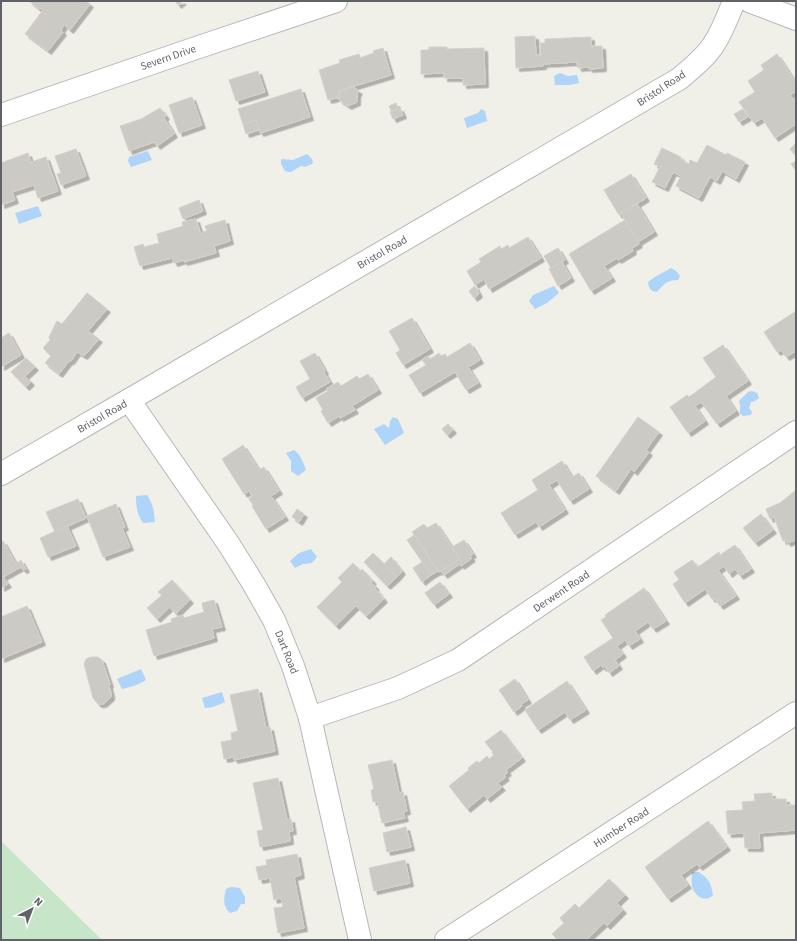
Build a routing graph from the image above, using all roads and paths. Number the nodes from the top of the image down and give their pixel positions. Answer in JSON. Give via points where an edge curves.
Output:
{"nodes":[{"id":1,"x":336,"y":1,"type":"edge"},
{"id":2,"x":734,"y":1,"type":"edge"},
{"id":3,"x":749,"y":1,"type":"edge"},
{"id":4,"x":796,"y":19,"type":"edge"},
{"id":5,"x":1,"y":115,"type":"edge"},
{"id":6,"x":129,"y":400,"type":"junction"},
{"id":7,"x":796,"y":432,"type":"edge"},
{"id":8,"x":1,"y":474,"type":"edge"},
{"id":9,"x":796,"y":713,"type":"edge"},
{"id":10,"x":310,"y":718,"type":"junction"},
{"id":11,"x":360,"y":940,"type":"edge"},
{"id":12,"x":446,"y":940,"type":"edge"}],
"edges":[{"from":1,"to":5,"type":"street","name":"Severn Drive"},
{"from":2,"to":6,"type":"street","name":"Bristol Road","via":[[714,45],[679,79]]},
{"from":3,"to":4,"type":"street"},
{"from":6,"to":8,"type":"street","name":"Bristol Road"},
{"from":6,"to":10,"type":"street","name":"Dart Road","via":[[253,583],[274,620]]},
{"from":7,"to":10,"type":"street","name":"Derwent Road","via":[[458,660],[398,688]]},
{"from":9,"to":12,"type":"street","name":"Humber Road"},
{"from":10,"to":11,"type":"street","name":"Dart Road"}]}
